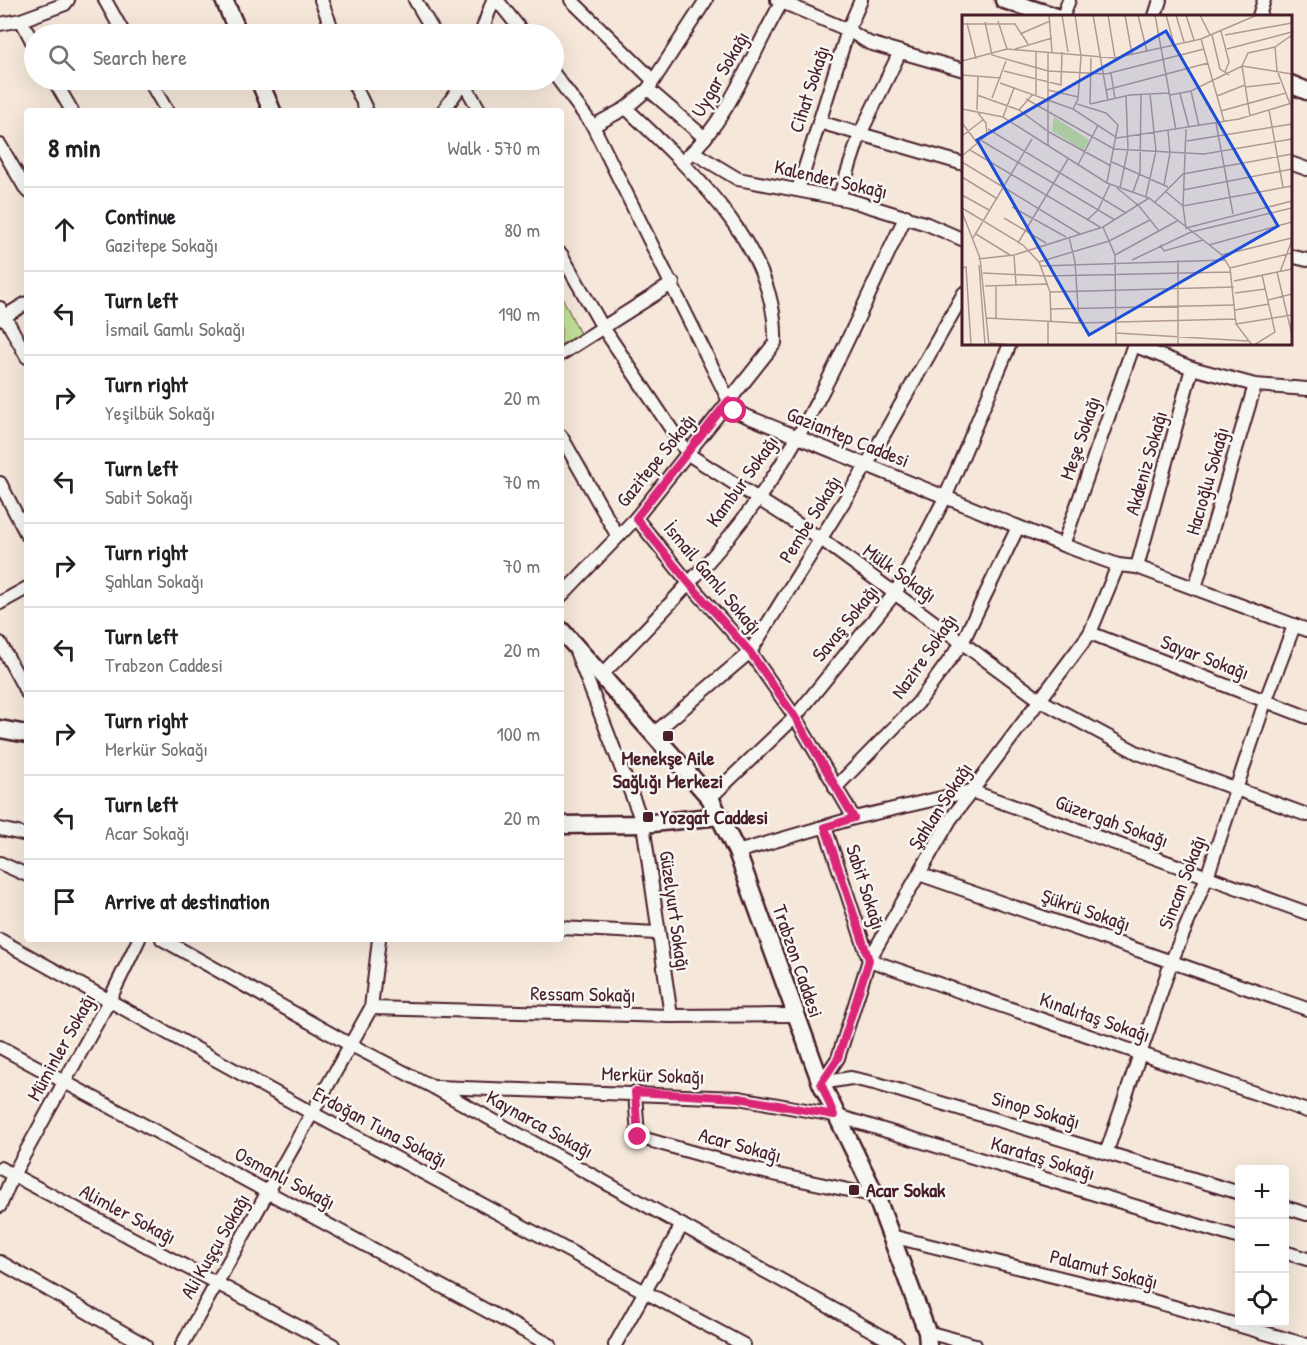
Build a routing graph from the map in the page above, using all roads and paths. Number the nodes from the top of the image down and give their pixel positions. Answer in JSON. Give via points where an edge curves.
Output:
{"nodes":[{"id":1,"x":68,"y":0,"type":"edge"},
{"id":2,"x":105,"y":0,"type":"edge"},
{"id":3,"x":224,"y":0,"type":"edge"},
{"id":4,"x":321,"y":0,"type":"edge"},
{"id":5,"x":415,"y":0,"type":"edge"},
{"id":6,"x":493,"y":0,"type":"edge"},
{"id":7,"x":498,"y":0,"type":"edge"},
{"id":8,"x":572,"y":0,"type":"edge"},
{"id":9,"x":706,"y":0,"type":"edge"},
{"id":10,"x":861,"y":0,"type":"edge"},
{"id":11,"x":1004,"y":0,"type":"edge"},
{"id":12,"x":1069,"y":0,"type":"edge"},
{"id":13,"x":1160,"y":0,"type":"edge"},
{"id":14,"x":1264,"y":0,"type":"edge"},
{"id":15,"x":780,"y":1,"type":"edge"},
{"id":16,"x":1051,"y":15,"type":"edge"},
{"id":17,"x":1063,"y":15,"type":"edge"},
{"id":18,"x":1155,"y":15,"type":"edge"},
{"id":19,"x":1259,"y":15,"type":"edge"},
{"id":20,"x":21,"y":20,"type":"junction"},
{"id":21,"x":0,"y":24,"type":"edge"},
{"id":22,"x":118,"y":24,"type":"edge"},
{"id":23,"x":235,"y":24,"type":"edge"},
{"id":24,"x":330,"y":24,"type":"edge"},
{"id":25,"x":429,"y":24,"type":"edge"},
{"id":26,"x":485,"y":24,"type":"edge"},
{"id":27,"x":516,"y":24,"type":"edge"},
{"id":28,"x":24,"y":26,"type":"edge"},
{"id":29,"x":849,"y":30,"type":"junction"},
{"id":30,"x":900,"y":52,"type":"junction"},
{"id":31,"x":962,"y":70,"type":"edge"},
{"id":32,"x":651,"y":84,"type":"junction"},
{"id":33,"x":1292,"y":85,"type":"edge"},
{"id":34,"x":564,"y":87,"type":"edge"},
{"id":35,"x":60,"y":90,"type":"edge"},
{"id":36,"x":155,"y":90,"type":"edge"},
{"id":37,"x":263,"y":90,"type":"edge"},
{"id":38,"x":357,"y":90,"type":"edge"},
{"id":39,"x":457,"y":90,"type":"edge"},
{"id":40,"x":468,"y":90,"type":"edge"},
{"id":41,"x":1307,"y":91,"type":"edge"},
{"id":42,"x":70,"y":108,"type":"edge"},
{"id":43,"x":165,"y":108,"type":"edge"},
{"id":44,"x":271,"y":108,"type":"edge"},
{"id":45,"x":366,"y":108,"type":"edge"},
{"id":46,"x":445,"y":108,"type":"edge"},
{"id":47,"x":478,"y":108,"type":"edge"},
{"id":48,"x":626,"y":108,"type":"junction"},
{"id":49,"x":819,"y":122,"type":"junction"},
{"id":50,"x":593,"y":126,"type":"junction"},
{"id":51,"x":860,"y":134,"type":"junction"},
{"id":52,"x":705,"y":138,"type":"junction"},
{"id":53,"x":0,"y":145,"type":"edge"},
{"id":54,"x":693,"y":152,"type":"junction"},
{"id":55,"x":682,"y":162,"type":"junction"},
{"id":56,"x":962,"y":164,"type":"edge"},
{"id":57,"x":1292,"y":164,"type":"edge"},
{"id":58,"x":1307,"y":169,"type":"edge"},
{"id":59,"x":24,"y":186,"type":"edge"},
{"id":60,"x":798,"y":190,"type":"junction"},
{"id":61,"x":839,"y":198,"type":"junction"},
{"id":62,"x":906,"y":216,"type":"junction"},
{"id":63,"x":962,"y":240,"type":"edge"},
{"id":64,"x":1292,"y":256,"type":"edge"},
{"id":65,"x":564,"y":259,"type":"edge"},
{"id":66,"x":1307,"y":260,"type":"edge"},
{"id":67,"x":673,"y":284,"type":"junction"},
{"id":68,"x":962,"y":295,"type":"edge"},
{"id":69,"x":24,"y":304,"type":"edge"},
{"id":70,"x":2,"y":314,"type":"edge"},
{"id":71,"x":602,"y":326,"type":"junction"},
{"id":72,"x":1010,"y":345,"type":"edge"},
{"id":73,"x":1134,"y":345,"type":"edge"},
{"id":74,"x":1136,"y":345,"type":"edge"},
{"id":75,"x":24,"y":352,"type":"edge"},
{"id":76,"x":564,"y":352,"type":"edge"},
{"id":77,"x":1192,"y":369,"type":"junction"},
{"id":78,"x":1255,"y":385,"type":"junction"},
{"id":79,"x":1307,"y":389,"type":"edge"},
{"id":80,"x":728,"y":401,"type":"junction"},
{"id":81,"x":797,"y":439,"type":"junction"},
{"id":82,"x":564,"y":441,"type":"edge"},
{"id":83,"x":688,"y":454,"type":"junction"},
{"id":84,"x":866,"y":466,"type":"junction"},
{"id":85,"x":0,"y":483,"type":"edge"},
{"id":86,"x":945,"y":498,"type":"junction"},
{"id":87,"x":758,"y":500,"type":"junction"},
{"id":88,"x":636,"y":518,"type":"junction"},
{"id":89,"x":1018,"y":527,"type":"junction"},
{"id":90,"x":24,"y":529,"type":"edge"},
{"id":91,"x":618,"y":535,"type":"junction"},
{"id":92,"x":821,"y":539,"type":"junction"},
{"id":93,"x":1063,"y":545,"type":"junction"},
{"id":94,"x":1118,"y":565,"type":"junction"},
{"id":95,"x":1137,"y":567,"type":"junction"},
{"id":96,"x":688,"y":582,"type":"junction"},
{"id":97,"x":1195,"y":588,"type":"junction"},
{"id":98,"x":24,"y":590,"type":"edge"},
{"id":99,"x":896,"y":592,"type":"junction"},
{"id":100,"x":564,"y":594,"type":"edge"},
{"id":101,"x":0,"y":603,"type":"edge"},
{"id":102,"x":1294,"y":626,"type":"junction"},
{"id":103,"x":1307,"y":630,"type":"edge"},
{"id":104,"x":1090,"y":633,"type":"junction"},
{"id":105,"x":564,"y":634,"type":"edge"},
{"id":106,"x":0,"y":643,"type":"edge"},
{"id":107,"x":962,"y":643,"type":"junction"},
{"id":108,"x":573,"y":644,"type":"junction"},
{"id":109,"x":750,"y":652,"type":"junction"},
{"id":110,"x":601,"y":676,"type":"junction"},
{"id":111,"x":24,"y":687,"type":"edge"},
{"id":112,"x":1040,"y":700,"type":"junction"},
{"id":113,"x":1265,"y":702,"type":"junction"},
{"id":114,"x":795,"y":717,"type":"junction"},
{"id":115,"x":1307,"y":717,"type":"edge"},
{"id":116,"x":0,"y":729,"type":"edge"},
{"id":117,"x":24,"y":733,"type":"edge"},
{"id":118,"x":652,"y":734,"type":"junction"},
{"id":119,"x":835,"y":788,"type":"junction"},
{"id":120,"x":1236,"y":789,"type":"junction"},
{"id":121,"x":971,"y":791,"type":"junction"},
{"id":122,"x":710,"y":798,"type":"junction"},
{"id":123,"x":1307,"y":815,"type":"edge"},
{"id":124,"x":720,"y":816,"type":"junction"},
{"id":125,"x":854,"y":818,"type":"junction"},
{"id":126,"x":643,"y":824,"type":"junction"},
{"id":127,"x":564,"y":825,"type":"edge"},
{"id":128,"x":825,"y":827,"type":"junction"},
{"id":129,"x":0,"y":829,"type":"edge"},
{"id":130,"x":24,"y":834,"type":"edge"},
{"id":131,"x":737,"y":852,"type":"junction"},
{"id":132,"x":0,"y":863,"type":"edge"},
{"id":133,"x":24,"y":874,"type":"edge"},
{"id":134,"x":919,"y":874,"type":"junction"},
{"id":135,"x":1207,"y":877,"type":"junction"},
{"id":136,"x":1307,"y":913,"type":"edge"},
{"id":137,"x":564,"y":928,"type":"edge"},
{"id":138,"x":657,"y":933,"type":"junction"},
{"id":139,"x":0,"y":940,"type":"edge"},
{"id":140,"x":138,"y":942,"type":"edge"},
{"id":141,"x":167,"y":942,"type":"edge"},
{"id":142,"x":379,"y":942,"type":"edge"},
{"id":143,"x":869,"y":960,"type":"junction"},
{"id":144,"x":1172,"y":960,"type":"junction"},
{"id":145,"x":110,"y":999,"type":"junction"},
{"id":146,"x":371,"y":1008,"type":"junction"},
{"id":147,"x":1307,"y":1009,"type":"edge"},
{"id":148,"x":794,"y":1015,"type":"junction"},
{"id":149,"x":671,"y":1016,"type":"junction"},
{"id":150,"x":348,"y":1044,"type":"junction"},
{"id":151,"x":0,"y":1047,"type":"edge"},
{"id":152,"x":1139,"y":1053,"type":"junction"},
{"id":153,"x":64,"y":1082,"type":"junction"},
{"id":154,"x":821,"y":1083,"type":"junction"},
{"id":155,"x":433,"y":1087,"type":"junction"},
{"id":156,"x":635,"y":1092,"type":"junction"},
{"id":157,"x":1307,"y":1111,"type":"edge"},
{"id":158,"x":310,"y":1112,"type":"junction"},
{"id":159,"x":834,"y":1115,"type":"junction"},
{"id":160,"x":1107,"y":1151,"type":"junction"},
{"id":161,"x":0,"y":1168,"type":"edge"},
{"id":162,"x":13,"y":1175,"type":"junction"},
{"id":163,"x":269,"y":1191,"type":"junction"},
{"id":164,"x":1235,"y":1192,"type":"edge"},
{"id":165,"x":876,"y":1196,"type":"junction"},
{"id":166,"x":0,"y":1206,"type":"edge"},
{"id":167,"x":1289,"y":1209,"type":"edge"},
{"id":168,"x":1307,"y":1214,"type":"edge"},
{"id":169,"x":682,"y":1226,"type":"junction"},
{"id":170,"x":891,"y":1236,"type":"junction"},
{"id":171,"x":1235,"y":1237,"type":"edge"},
{"id":172,"x":1289,"y":1254,"type":"edge"},
{"id":173,"x":1307,"y":1259,"type":"edge"},
{"id":174,"x":0,"y":1262,"type":"edge"},
{"id":175,"x":216,"y":1282,"type":"junction"},
{"id":176,"x":645,"y":1292,"type":"junction"},
{"id":177,"x":927,"y":1339,"type":"edge"},
{"id":178,"x":145,"y":1345,"type":"edge"},
{"id":179,"x":182,"y":1345,"type":"edge"},
{"id":180,"x":333,"y":1345,"type":"edge"},
{"id":181,"x":550,"y":1345,"type":"edge"},
{"id":182,"x":615,"y":1345,"type":"edge"},
{"id":183,"x":744,"y":1345,"type":"edge"},
{"id":184,"x":898,"y":1345,"type":"edge"},
{"id":185,"x":975,"y":1345,"type":"edge"},
{"id":186,"x":1307,"y":1345,"type":"edge"}],
"edges":[{"from":1,"to":20,"type":"street"},
{"from":2,"to":22,"type":"street"},
{"from":3,"to":23,"type":"main road"},
{"from":4,"to":24,"type":"street"},
{"from":5,"to":25,"type":"street"},
{"from":6,"to":26,"type":"street"},
{"from":7,"to":27,"type":"street"},
{"from":8,"to":32,"type":"street"},
{"from":9,"to":32,"type":"street"},
{"from":10,"to":29,"type":"street","name":"Cihat Sokağı"},
{"from":11,"to":16,"type":"main road"},
{"from":12,"to":17,"type":"street"},
{"from":13,"to":18,"type":"street"},
{"from":14,"to":19,"type":"street"},
{"from":15,"to":29,"type":"street"},
{"from":15,"to":52,"type":"street","name":"Uygar Sokağı","via":[[740,84]]},
{"from":20,"to":21,"type":"street"},
{"from":20,"to":28,"type":"street"},
{"from":29,"to":30,"type":"street","via":[[869,43]]},
{"from":29,"to":49,"type":"street","name":"Cihat Sokağı"},
{"from":30,"to":31,"type":"street"},
{"from":30,"to":51,"type":"street"},
{"from":32,"to":48,"type":"street"},
{"from":32,"to":52,"type":"street"},
{"from":33,"to":41,"type":"main road"},
{"from":34,"to":50,"type":"street","name":"Gaziantep Caddesi"},
{"from":35,"to":42,"type":"street"},
{"from":36,"to":43,"type":"street"},
{"from":37,"to":44,"type":"main road"},
{"from":38,"to":45,"type":"street"},
{"from":39,"to":46,"type":"street"},
{"from":40,"to":47,"type":"street"},
{"from":48,"to":50,"type":"street"},
{"from":48,"to":55,"type":"street","name":"Gazitepe Sokağı"},
{"from":49,"to":51,"type":"street"},
{"from":49,"to":60,"type":"street","name":"Cihat Sokağı"},
{"from":50,"to":67,"type":"street","name":"Gaziantep Caddesi"},
{"from":51,"to":56,"type":"street"},
{"from":51,"to":61,"type":"street"},
{"from":52,"to":54,"type":"street","name":"Uygar Sokağı"},
{"from":53,"to":59,"type":"street"},
{"from":54,"to":55,"type":"street","name":"Uygar Sokağı"},
{"from":54,"to":60,"type":"street","name":"Kalender Sokağı","via":[[738,179]]},
{"from":55,"to":80,"type":"street","name":"Gazitepe Sokağı","via":[[749,243],[776,324],[775,343]]},
{"from":57,"to":58,"type":"street"},
{"from":60,"to":61,"type":"street","name":"Kalender Sokağı"},
{"from":61,"to":62,"type":"street","name":"Kalender Sokağı"},
{"from":62,"to":63,"type":"street","name":"Kalender Sokağı"},
{"from":62,"to":81,"type":"street","name":"Kambur Sokağı"},
{"from":64,"to":66,"type":"street"},
{"from":65,"to":71,"type":"street","name":"Mülk Sokağı"},
{"from":67,"to":71,"type":"street"},
{"from":67,"to":80,"type":"street","name":"Gaziantep Caddesi"},
{"from":68,"to":84,"type":"street","name":"Pembe Sokağı"},
{"from":69,"to":70,"type":"street"},
{"from":70,"to":75,"type":"street"},
{"from":71,"to":76,"type":"street"},
{"from":71,"to":83,"type":"street","name":"Mülk Sokağı"},
{"from":72,"to":86,"type":"street","name":"Savaş Sokağı"},
{"from":73,"to":93,"type":"street","name":"Meşe Sokağı"},
{"from":74,"to":77,"type":"street"},
{"from":77,"to":78,"type":"street"},
{"from":77,"to":95,"type":"street","name":"Akdeniz Sokağı"},
{"from":78,"to":79,"type":"street"},
{"from":78,"to":97,"type":"street","name":"Hacıoğlu Sokağı"},
{"from":80,"to":81,"type":"street","name":"Gaziantep Caddesi","via":[[734,411]]},
{"from":80,"to":83,"type":"street","name":"Gazitepe Sokağı"},
{"from":81,"to":84,"type":"street","name":"Gaziantep Caddesi"},
{"from":81,"to":87,"type":"street","name":"Kambur Sokağı"},
{"from":82,"to":91,"type":"street"},
{"from":83,"to":87,"type":"street","name":"Mülk Sokağı"},
{"from":83,"to":88,"type":"street","name":"Gazitepe Sokağı"},
{"from":84,"to":86,"type":"street","name":"Gaziantep Caddesi"},
{"from":84,"to":92,"type":"street","name":"Pembe Sokağı"},
{"from":85,"to":90,"type":"street"},
{"from":86,"to":89,"type":"street","name":"Gaziantep Caddesi"},
{"from":86,"to":99,"type":"street","name":"Savaş Sokağı"},
{"from":87,"to":92,"type":"street","name":"Mülk Sokağı"},
{"from":87,"to":96,"type":"street","name":"Kambur Sokağı"},
{"from":88,"to":91,"type":"street","name":"Gazitepe Sokağı"},
{"from":88,"to":96,"type":"street","name":"İsmail Gamlı Sokağı"},
{"from":89,"to":93,"type":"street","name":"Gaziantep Caddesi"},
{"from":89,"to":107,"type":"street","name":"Nazire Sokağı"},
{"from":91,"to":100,"type":"street","name":"Gazitepe Sokağı"},
{"from":92,"to":99,"type":"street","name":"Mülk Sokağı"},
{"from":92,"to":109,"type":"street","name":"Pembe Sokağı"},
{"from":93,"to":94,"type":"street","name":"Gaziantep Caddesi"},
{"from":94,"to":95,"type":"street","name":"Gaziantep Caddesi"},
{"from":94,"to":104,"type":"street","name":"Şahlan Sokağı"},
{"from":95,"to":97,"type":"street","name":"Gaziantep Caddesi"},
{"from":96,"to":109,"type":"street","name":"İsmail Gamlı Sokağı"},
{"from":96,"to":110,"type":"street","name":"Kambur Sokağı"},
{"from":97,"to":102,"type":"street","name":"Gaziantep Caddesi"},
{"from":98,"to":101,"type":"street"},
{"from":99,"to":107,"type":"street","name":"Mülk Sokağı"},
{"from":99,"to":114,"type":"street","name":"Savaş Sokağı"},
{"from":102,"to":103,"type":"street","name":"Gaziantep Caddesi"},
{"from":102,"to":113,"type":"street","name":"Sincan Sokağı"},
{"from":104,"to":112,"type":"street","name":"Şahlan Sokağı"},
{"from":104,"to":113,"type":"street","name":"Sayar Sokağı"},
{"from":105,"to":108,"type":"main road","name":"Trabzon Caddesi"},
{"from":106,"to":111,"type":"street"},
{"from":107,"to":112,"type":"street","name":"Mülk Sokağı"},
{"from":107,"to":119,"type":"street","name":"Nazire Sokağı","via":[[918,703]]},
{"from":108,"to":110,"type":"main road","name":"Trabzon Caddesi"},
{"from":108,"to":126,"type":"street","name":"Güzelyurt Sokağı"},
{"from":109,"to":114,"type":"street","name":"İsmail Gamlı Sokağı"},
{"from":109,"to":118,"type":"street","name":"Pembe Sokağı"},
{"from":110,"to":118,"type":"main road","name":"Trabzon Caddesi"},
{"from":112,"to":120,"type":"street","name":"Mülk Sokağı","via":[[1138,753]]},
{"from":112,"to":121,"type":"street","name":"Şahlan Sokağı"},
{"from":113,"to":115,"type":"street","name":"Sayar Sokağı"},
{"from":113,"to":120,"type":"street","name":"Sincan Sokağı"},
{"from":114,"to":119,"type":"street","name":"İsmail Gamlı Sokağı"},
{"from":114,"to":122,"type":"street","name":"Savaş Sokağı"},
{"from":116,"to":117,"type":"main road"},
{"from":118,"to":122,"type":"main road","name":"Trabzon Caddesi"},
{"from":119,"to":125,"type":"street","name":"İsmail Gamlı Sokağı"},
{"from":120,"to":123,"type":"street","name":"Mülk Sokağı"},
{"from":120,"to":135,"type":"street","name":"Sincan Sokağı"},
{"from":121,"to":125,"type":"street"},
{"from":121,"to":134,"type":"street","name":"Şahlan Sokağı"},
{"from":121,"to":135,"type":"street","name":"Güzergah Sokağı"},
{"from":122,"to":124,"type":"main road","name":"Trabzon Caddesi"},
{"from":124,"to":126,"type":"main road"},
{"from":124,"to":131,"type":"main road","name":"Trabzon Caddesi"},
{"from":125,"to":128,"type":"street"},
{"from":126,"to":127,"type":"main road"},
{"from":126,"to":138,"type":"street","name":"Güzelyurt Sokağı"},
{"from":128,"to":131,"type":"street"},
{"from":128,"to":143,"type":"street","name":"Sabit Sokağı"},
{"from":129,"to":130,"type":"street"},
{"from":131,"to":148,"type":"main road","name":"Trabzon Caddesi"},
{"from":132,"to":133,"type":"street"},
{"from":134,"to":143,"type":"street","name":"Şahlan Sokağı"},
{"from":134,"to":144,"type":"street","name":"Şükrü Sokağı"},
{"from":135,"to":136,"type":"street","name":"Güzergah Sokağı"},
{"from":135,"to":144,"type":"street","name":"Sincan Sokağı"},
{"from":137,"to":138,"type":"street"},
{"from":138,"to":149,"type":"street","name":"Güzelyurt Sokağı"},
{"from":139,"to":145,"type":"street","name":"Erdoğan Tuna Sokağı"},
{"from":140,"to":145,"type":"street","name":"Müminler Sokağı"},
{"from":141,"to":150,"type":"street","name":"Kaynarca Sokağı"},
{"from":142,"to":146,"type":"street","name":"Ali Kuşçu Sokağı"},
{"from":143,"to":152,"type":"street","name":"Kınalıtaş Sokağı"},
{"from":143,"to":154,"type":"street","name":"Şahlan Sokağı","via":[[838,1058]]},
{"from":144,"to":147,"type":"street","name":"Şükrü Sokağı"},
{"from":144,"to":152,"type":"street","name":"Sincan Sokağı"},
{"from":145,"to":153,"type":"street","name":"Müminler Sokağı"},
{"from":145,"to":158,"type":"street","name":"Erdoğan Tuna Sokağı"},
{"from":146,"to":149,"type":"street","name":"Ressam Sokağı"},
{"from":146,"to":150,"type":"street","name":"Ali Kuşçu Sokağı"},
{"from":148,"to":149,"type":"street","name":"Ressam Sokağı"},
{"from":148,"to":154,"type":"main road","name":"Trabzon Caddesi"},
{"from":150,"to":155,"type":"street","name":"Kaynarca Sokağı"},
{"from":150,"to":158,"type":"street","name":"Ali Kuşçu Sokağı"},
{"from":151,"to":153,"type":"street","name":"Osmanlı Sokağı"},
{"from":152,"to":157,"type":"street","name":"Kınalıtaş Sokağı"},
{"from":152,"to":160,"type":"street","name":"Sincan Sokağı"},
{"from":153,"to":162,"type":"street","name":"Müminler Sokağı"},
{"from":153,"to":163,"type":"street","name":"Osmanlı Sokağı"},
{"from":154,"to":159,"type":"main road","name":"Trabzon Caddesi"},
{"from":154,"to":160,"type":"street","name":"Sinop Sokağı","via":[[860,1080]]},
{"from":155,"to":156,"type":"street","name":"Merkür Sokağı"},
{"from":155,"to":169,"type":"street","name":"Kaynarca Sokağı"},
{"from":156,"to":159,"type":"street","name":"Merkür Sokağı","via":[[739,1098]]},
{"from":156,"to":165,"type":"street","name":"Acar Sokağı","via":[[638,1137],[755,1170]]},
{"from":158,"to":163,"type":"street","name":"Ali Kuşçu Sokağı"},
{"from":158,"to":176,"type":"street","name":"Erdoğan Tuna Sokağı"},
{"from":159,"to":165,"type":"main road","name":"Trabzon Caddesi"},
{"from":159,"to":171,"type":"street","name":"Karataş Sokağı"},
{"from":160,"to":164,"type":"street","name":"Sinop Sokağı"},
{"from":161,"to":162,"type":"street","name":"Alimler Sokağı"},
{"from":162,"to":166,"type":"street","name":"Müminler Sokağı"},
{"from":162,"to":175,"type":"street","name":"Alimler Sokağı"},
{"from":163,"to":175,"type":"street","name":"Ali Kuşçu Sokağı"},
{"from":163,"to":181,"type":"street","name":"Osmanlı Sokağı"},
{"from":165,"to":170,"type":"main road","name":"Trabzon Caddesi"},
{"from":167,"to":168,"type":"street"},
{"from":169,"to":176,"type":"street"},
{"from":169,"to":184,"type":"street","name":"Kaynarca Sokağı"},
{"from":170,"to":177,"type":"main road","name":"Trabzon Caddesi"},
{"from":170,"to":186,"type":"street","name":"Palamut Sokağı","via":[[1146,1299]]},
{"from":172,"to":173,"type":"street"},
{"from":174,"to":178,"type":"street"},
{"from":175,"to":179,"type":"street","name":"Ali Kuşçu Sokağı"},
{"from":175,"to":180,"type":"street","name":"Alimler Sokağı"},
{"from":176,"to":182,"type":"street"},
{"from":176,"to":183,"type":"street","name":"Erdoğan Tuna Sokağı"},
{"from":177,"to":185,"type":"street"}]}
